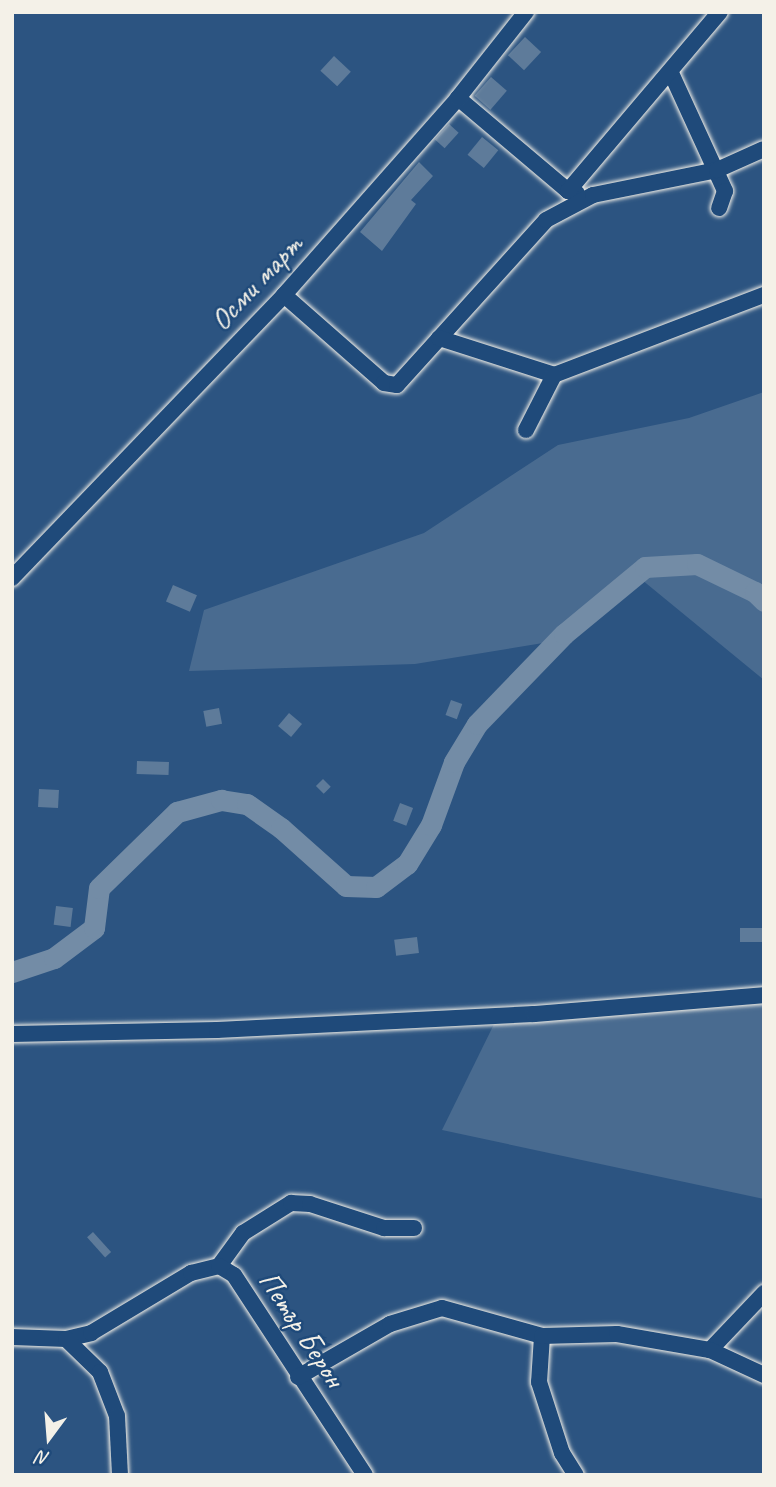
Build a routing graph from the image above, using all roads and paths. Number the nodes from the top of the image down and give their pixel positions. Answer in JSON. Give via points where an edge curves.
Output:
{"nodes":[{"id":1,"x":526,"y":12,"type":"edge"},
{"id":2,"x":720,"y":12,"type":"edge"},
{"id":3,"x":671,"y":73,"type":"junction"},
{"id":4,"x":458,"y":97,"type":"junction"},
{"id":5,"x":764,"y":149,"type":"edge"},
{"id":6,"x":717,"y":170,"type":"junction"},
{"id":7,"x":568,"y":191,"type":"junction"},
{"id":8,"x":593,"y":195,"type":"junction"},
{"id":9,"x":719,"y":208,"type":"dead end"},
{"id":10,"x":284,"y":295,"type":"junction"},
{"id":11,"x":764,"y":295,"type":"edge"},
{"id":12,"x":439,"y":338,"type":"junction"},
{"id":13,"x":554,"y":375,"type":"junction"},
{"id":14,"x":526,"y":430,"type":"dead end"},
{"id":15,"x":12,"y":578,"type":"edge"},
{"id":16,"x":764,"y":996,"type":"edge"},
{"id":17,"x":12,"y":1034,"type":"edge"},
{"id":18,"x":414,"y":1228,"type":"dead end"},
{"id":19,"x":219,"y":1266,"type":"junction"},
{"id":20,"x":764,"y":1293,"type":"edge"},
{"id":21,"x":542,"y":1336,"type":"junction"},
{"id":22,"x":12,"y":1337,"type":"edge"},
{"id":23,"x":66,"y":1339,"type":"junction"},
{"id":24,"x":710,"y":1350,"type":"junction"},
{"id":25,"x":764,"y":1375,"type":"edge"},
{"id":26,"x":298,"y":1377,"type":"junction"},
{"id":27,"x":120,"y":1475,"type":"edge"},
{"id":28,"x":365,"y":1475,"type":"edge"},
{"id":29,"x":576,"y":1475,"type":"edge"}],
"edges":[{"from":1,"to":4,"type":"street","name":"Осми март"},
{"from":2,"to":3,"type":"street"},
{"from":3,"to":6,"type":"street"},
{"from":3,"to":7,"type":"street"},
{"from":4,"to":7,"type":"street"},
{"from":4,"to":10,"type":"street","name":"Осми март"},
{"from":5,"to":6,"type":"street"},
{"from":6,"to":8,"type":"street"},
{"from":6,"to":9,"type":"street","via":[[725,191]]},
{"from":7,"to":8,"type":"street"},
{"from":8,"to":12,"type":"street","via":[[547,220]]},
{"from":10,"to":12,"type":"street","via":[[391,386]]},
{"from":10,"to":15,"type":"street","name":"Осми март"},
{"from":11,"to":13,"type":"street"},
{"from":12,"to":13,"type":"street"},
{"from":13,"to":14,"type":"street"},
{"from":16,"to":17,"type":"street","via":[[217,1031]]},
{"from":18,"to":19,"type":"street","via":[[384,1228],[310,1204],[291,1203],[243,1233]]},
{"from":19,"to":23,"type":"street","name":"Петър Берон","via":[[191,1273],[118,1321]]},
{"from":19,"to":26,"type":"street","name":"Петър Берон","via":[[234,1275]]},
{"from":20,"to":24,"type":"street"},
{"from":21,"to":24,"type":"street","via":[[617,1334]]},
{"from":21,"to":26,"type":"street","via":[[442,1308],[390,1324]]},
{"from":21,"to":29,"type":"street","via":[[539,1382],[562,1453]]},
{"from":22,"to":23,"type":"street","name":"Петър Берон"},
{"from":23,"to":27,"type":"street","via":[[100,1372],[117,1416]]},
{"from":24,"to":25,"type":"street"},
{"from":26,"to":28,"type":"street","name":"Петър Берон"}]}
